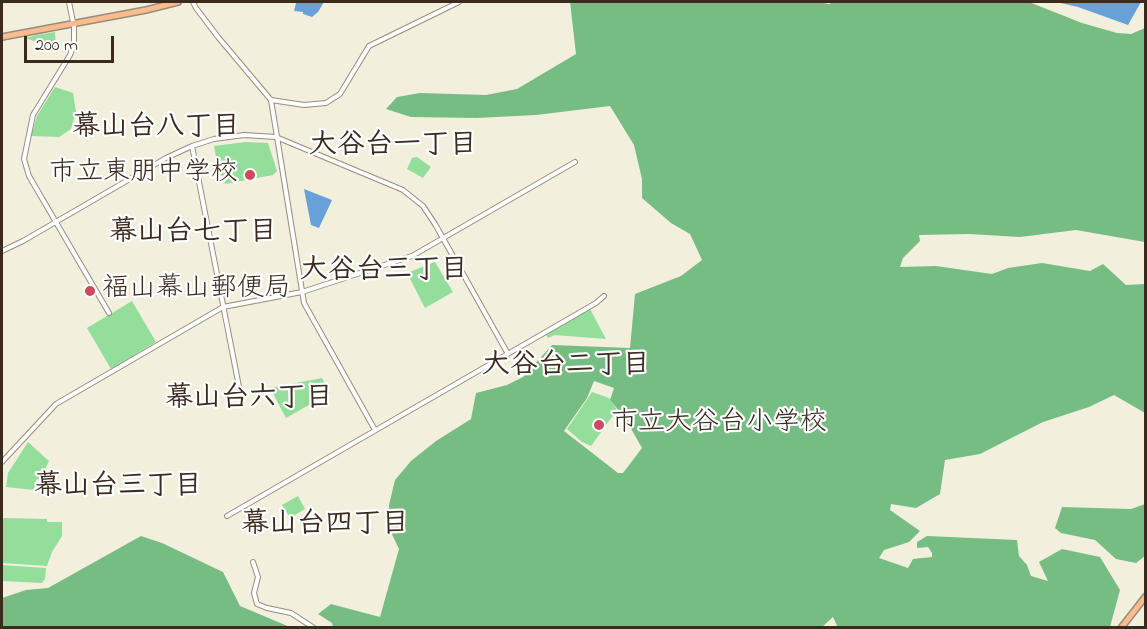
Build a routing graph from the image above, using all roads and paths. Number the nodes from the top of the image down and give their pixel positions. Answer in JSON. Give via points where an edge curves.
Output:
{"nodes":[{"id":1,"x":69,"y":2,"type":"edge"},
{"id":2,"x":148,"y":2,"type":"edge"},
{"id":3,"x":178,"y":2,"type":"edge"},
{"id":4,"x":193,"y":2,"type":"edge"},
{"id":5,"x":459,"y":2,"type":"edge"},
{"id":6,"x":150,"y":9,"type":"junction"},
{"id":7,"x":74,"y":24,"type":"junction"},
{"id":8,"x":2,"y":37,"type":"edge"},
{"id":9,"x":271,"y":100,"type":"junction"},
{"id":10,"x":276,"y":137,"type":"junction"},
{"id":11,"x":192,"y":146,"type":"junction"},
{"id":12,"x":575,"y":162,"type":"dead end"},
{"id":13,"x":56,"y":223,"type":"junction"},
{"id":14,"x":443,"y":238,"type":"junction"},
{"id":15,"x":2,"y":251,"type":"edge"},
{"id":16,"x":302,"y":292,"type":"junction"},
{"id":17,"x":604,"y":296,"type":"dead end"},
{"id":18,"x":223,"y":307,"type":"junction"},
{"id":19,"x":109,"y":313,"type":"dead end"},
{"id":20,"x":508,"y":354,"type":"junction"},
{"id":21,"x":241,"y":397,"type":"dead end"},
{"id":22,"x":375,"y":430,"type":"junction"},
{"id":23,"x":2,"y":462,"type":"edge"},
{"id":24,"x":227,"y":516,"type":"dead end"},
{"id":25,"x":254,"y":562,"type":"dead end"},
{"id":26,"x":1146,"y":596,"type":"edge"},
{"id":27,"x":314,"y":627,"type":"edge"},
{"id":28,"x":1121,"y":627,"type":"edge"}],
"edges":[{"from":1,"to":7,"type":"street"},
{"from":2,"to":6,"type":"street"},
{"from":3,"to":6,"type":"main road"},
{"from":4,"to":9,"type":"street"},
{"from":5,"to":9,"type":"street","via":[[369,46],[340,94],[326,103],[304,105]]},
{"from":6,"to":7,"type":"main road"},
{"from":7,"to":8,"type":"main road"},
{"from":7,"to":13,"type":"street","via":[[70,55],[33,115],[24,159],[28,176]]},
{"from":9,"to":10,"type":"street"},
{"from":10,"to":11,"type":"street","via":[[244,135]]},
{"from":10,"to":14,"type":"street","via":[[403,190],[423,206]]},
{"from":10,"to":16,"type":"street"},
{"from":11,"to":13,"type":"street"},
{"from":11,"to":18,"type":"street"},
{"from":12,"to":14,"type":"street"},
{"from":13,"to":15,"type":"street"},
{"from":13,"to":19,"type":"street"},
{"from":14,"to":16,"type":"street","via":[[412,256]]},
{"from":14,"to":20,"type":"street"},
{"from":16,"to":18,"type":"street"},
{"from":16,"to":22,"type":"street","via":[[307,311]]},
{"from":17,"to":20,"type":"street"},
{"from":18,"to":21,"type":"street"},
{"from":18,"to":23,"type":"street","via":[[56,405]]},
{"from":20,"to":22,"type":"street"},
{"from":22,"to":24,"type":"street"},
{"from":25,"to":27,"type":"street","via":[[257,604],[291,613]]},
{"from":26,"to":28,"type":"main road"}]}
